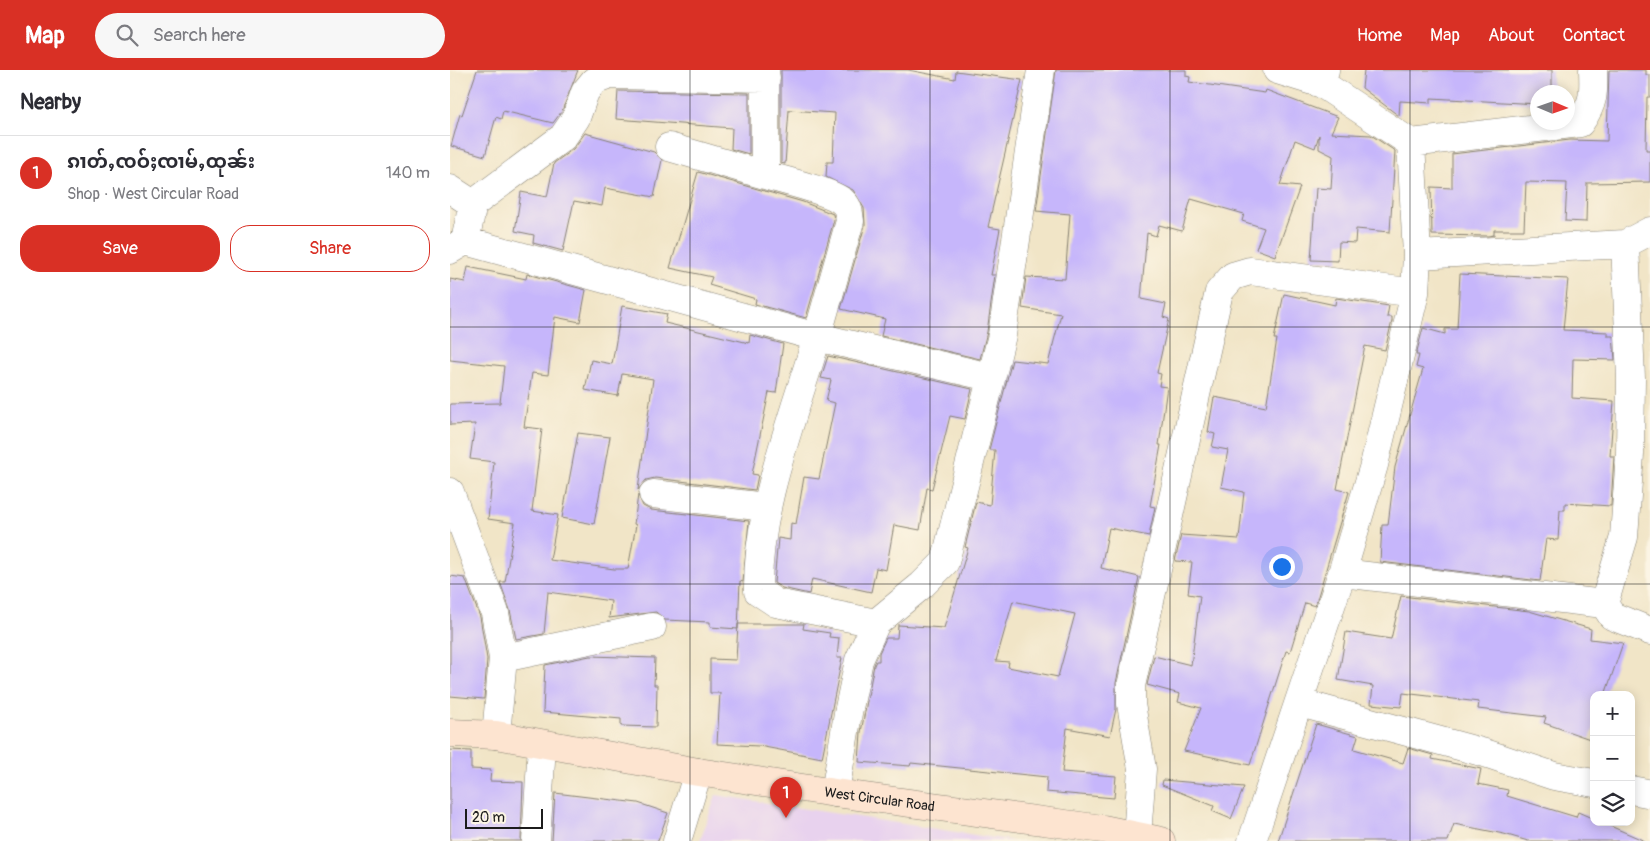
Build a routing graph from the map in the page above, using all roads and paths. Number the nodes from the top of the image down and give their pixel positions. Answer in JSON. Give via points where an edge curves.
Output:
{"nodes":[{"id":1,"x":1041,"y":70,"type":"edge"},
{"id":2,"x":1277,"y":70,"type":"edge"},
{"id":3,"x":1593,"y":70,"type":"edge"},
{"id":4,"x":766,"y":74,"type":"edge"},
{"id":5,"x":1324,"y":77,"type":"edge"},
{"id":6,"x":1411,"y":143,"type":"junction"},
{"id":7,"x":669,"y":147,"type":"dead end"},
{"id":8,"x":765,"y":175,"type":"junction"},
{"id":9,"x":450,"y":189,"type":"edge"},
{"id":10,"x":474,"y":204,"type":"junction"},
{"id":11,"x":1650,"y":232,"type":"edge"},
{"id":12,"x":1625,"y":244,"type":"junction"},
{"id":13,"x":457,"y":246,"type":"edge"},
{"id":14,"x":1418,"y":255,"type":"junction"},
{"id":15,"x":1415,"y":293,"type":"junction"},
{"id":16,"x":817,"y":338,"type":"junction"},
{"id":17,"x":990,"y":377,"type":"junction"},
{"id":18,"x":1640,"y":455,"type":"edge"},
{"id":19,"x":450,"y":492,"type":"edge"},
{"id":20,"x":653,"y":494,"type":"dead end"},
{"id":21,"x":766,"y":507,"type":"junction"},
{"id":22,"x":1342,"y":573,"type":"junction"},
{"id":23,"x":1604,"y":604,"type":"junction"},
{"id":24,"x":876,"y":622,"type":"junction"},
{"id":25,"x":652,"y":627,"type":"dead end"},
{"id":26,"x":1650,"y":631,"type":"edge"},
{"id":27,"x":503,"y":658,"type":"junction"},
{"id":28,"x":1300,"y":704,"type":"junction"},
{"id":29,"x":450,"y":733,"type":"edge"},
{"id":30,"x":496,"y":735,"type":"junction"},
{"id":31,"x":542,"y":745,"type":"junction"},
{"id":32,"x":698,"y":772,"type":"junction"},
{"id":33,"x":1590,"y":782,"type":"edge"},
{"id":34,"x":835,"y":793,"type":"junction"},
{"id":35,"x":1149,"y":838,"type":"edge"},
{"id":36,"x":536,"y":841,"type":"edge"},
{"id":37,"x":677,"y":841,"type":"edge"},
{"id":38,"x":1252,"y":841,"type":"edge"}],
"edges":[{"from":1,"to":17,"type":"street","via":[[1002,335]]},
{"from":2,"to":5,"type":"street"},
{"from":3,"to":6,"type":"street","via":[[1594,94],[1590,110],[1580,123]]},
{"from":4,"to":8,"type":"street"},
{"from":4,"to":10,"type":"street","via":[[610,75],[594,81],[585,92],[576,118],[563,138]]},
{"from":5,"to":6,"type":"street"},
{"from":6,"to":14,"type":"street"},
{"from":7,"to":8,"type":"street"},
{"from":8,"to":16,"type":"street","via":[[825,193],[843,202],[849,211],[850,221]]},
{"from":9,"to":10,"type":"street"},
{"from":10,"to":13,"type":"street"},
{"from":11,"to":12,"type":"street"},
{"from":12,"to":14,"type":"street"},
{"from":12,"to":18,"type":"street","via":[[1631,378]]},
{"from":13,"to":16,"type":"street"},
{"from":14,"to":15,"type":"street"},
{"from":15,"to":22,"type":"street","via":[[1374,464]]},
{"from":15,"to":35,"type":"street","via":[[1250,271],[1233,276],[1219,292],[1131,686]]},
{"from":16,"to":17,"type":"street"},
{"from":16,"to":21,"type":"street"},
{"from":17,"to":24,"type":"street","via":[[945,562],[922,586]]},
{"from":18,"to":23,"type":"street","via":[[1624,537]]},
{"from":19,"to":27,"type":"street","via":[[495,613]]},
{"from":20,"to":21,"type":"street"},
{"from":21,"to":24,"type":"street","via":[[758,591],[776,603]]},
{"from":22,"to":23,"type":"street"},
{"from":22,"to":28,"type":"street"},
{"from":23,"to":26,"type":"street","via":[[1612,616]]},
{"from":24,"to":34,"type":"street","via":[[859,660]]},
{"from":25,"to":27,"type":"street"},
{"from":27,"to":30,"type":"street"},
{"from":28,"to":33,"type":"street","via":[[1485,753],[1554,776]]},
{"from":28,"to":38,"type":"street"},
{"from":29,"to":30,"type":"street","name":"West Circular Road"},
{"from":30,"to":31,"type":"street","name":"West Circular Road"},
{"from":31,"to":32,"type":"street","name":"West Circular Road"},
{"from":31,"to":36,"type":"street"},
{"from":32,"to":34,"type":"street","name":"West Circular Road"},
{"from":32,"to":37,"type":"street"},
{"from":34,"to":35,"type":"street","name":"West Circular Road"}]}
